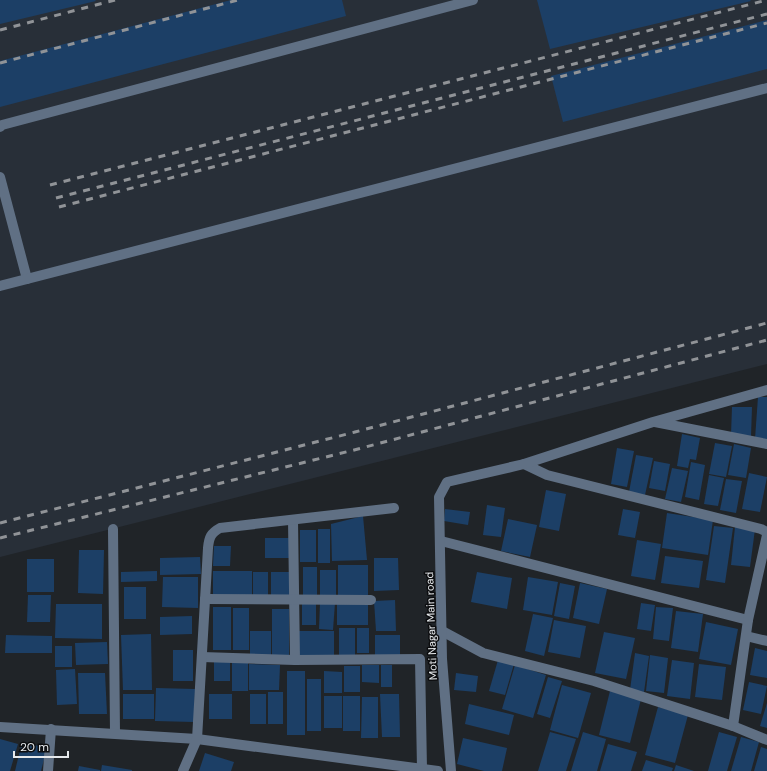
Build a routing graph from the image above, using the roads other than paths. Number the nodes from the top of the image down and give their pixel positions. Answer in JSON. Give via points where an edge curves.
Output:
{"nodes":[{"id":1,"x":473,"y":0,"type":"edge"},
{"id":2,"x":767,"y":88,"type":"edge"},
{"id":3,"x":0,"y":127,"type":"edge"},
{"id":4,"x":0,"y":177,"type":"edge"},
{"id":5,"x":27,"y":279,"type":"junction"},
{"id":6,"x":0,"y":286,"type":"edge"},
{"id":7,"x":767,"y":390,"type":"edge"},
{"id":8,"x":653,"y":422,"type":"junction"},
{"id":9,"x":767,"y":444,"type":"edge"},
{"id":10,"x":524,"y":464,"type":"junction"},
{"id":11,"x":394,"y":508,"type":"dead end"},
{"id":12,"x":293,"y":520,"type":"junction"},
{"id":13,"x":113,"y":529,"type":"dead end"},
{"id":14,"x":767,"y":534,"type":"edge"},
{"id":15,"x":441,"y":541,"type":"junction"},
{"id":16,"x":205,"y":599,"type":"junction"},
{"id":17,"x":294,"y":600,"type":"junction"},
{"id":18,"x":371,"y":600,"type":"dead end"},
{"id":19,"x":748,"y":620,"type":"junction"},
{"id":20,"x":442,"y":631,"type":"junction"},
{"id":21,"x":746,"y":636,"type":"junction"},
{"id":22,"x":767,"y":641,"type":"edge"},
{"id":23,"x":202,"y":657,"type":"junction"},
{"id":24,"x":295,"y":660,"type":"junction"},
{"id":25,"x":733,"y":726,"type":"junction"},
{"id":26,"x":0,"y":727,"type":"edge"},
{"id":27,"x":50,"y":729,"type":"junction"},
{"id":28,"x":115,"y":733,"type":"junction"},
{"id":29,"x":197,"y":739,"type":"junction"},
{"id":30,"x":767,"y":740,"type":"edge"},
{"id":31,"x":422,"y":769,"type":"junction"},
{"id":32,"x":48,"y":771,"type":"edge"},
{"id":33,"x":183,"y":771,"type":"edge"},
{"id":34,"x":438,"y":771,"type":"edge"},
{"id":35,"x":451,"y":771,"type":"edge"}],
"edges":[{"from":1,"to":3,"type":"street","via":[[10,122]]},
{"from":2,"to":5,"type":"street"},
{"from":4,"to":5,"type":"street"},
{"from":5,"to":6,"type":"street"},
{"from":7,"to":8,"type":"street"},
{"from":8,"to":9,"type":"street"},
{"from":8,"to":10,"type":"street"},
{"from":10,"to":14,"type":"street","via":[[547,475],[761,529]]},
{"from":10,"to":15,"type":"street","name":"Moti Nagar Main road","via":[[447,482],[439,497]]},
{"from":11,"to":12,"type":"street"},
{"from":12,"to":16,"type":"street","via":[[220,528],[213,532],[209,538]]},
{"from":12,"to":17,"type":"street"},
{"from":13,"to":28,"type":"street"},
{"from":14,"to":19,"type":"street"},
{"from":15,"to":19,"type":"street"},
{"from":15,"to":20,"type":"street","name":"Moti Nagar Main road"},
{"from":16,"to":17,"type":"street"},
{"from":16,"to":23,"type":"street"},
{"from":17,"to":18,"type":"street"},
{"from":17,"to":24,"type":"street"},
{"from":19,"to":21,"type":"street"},
{"from":20,"to":25,"type":"street","via":[[483,653],[594,681]]},
{"from":20,"to":35,"type":"street","name":"Moti Nagar Main road"},
{"from":21,"to":22,"type":"street"},
{"from":21,"to":25,"type":"street"},
{"from":23,"to":24,"type":"street"},
{"from":23,"to":29,"type":"street"},
{"from":24,"to":31,"type":"street","via":[[420,660]]},
{"from":25,"to":30,"type":"street"},
{"from":26,"to":27,"type":"street"},
{"from":27,"to":28,"type":"street"},
{"from":27,"to":32,"type":"street"},
{"from":28,"to":29,"type":"street"},
{"from":29,"to":31,"type":"street"},
{"from":29,"to":33,"type":"street"},
{"from":31,"to":34,"type":"street"}]}
